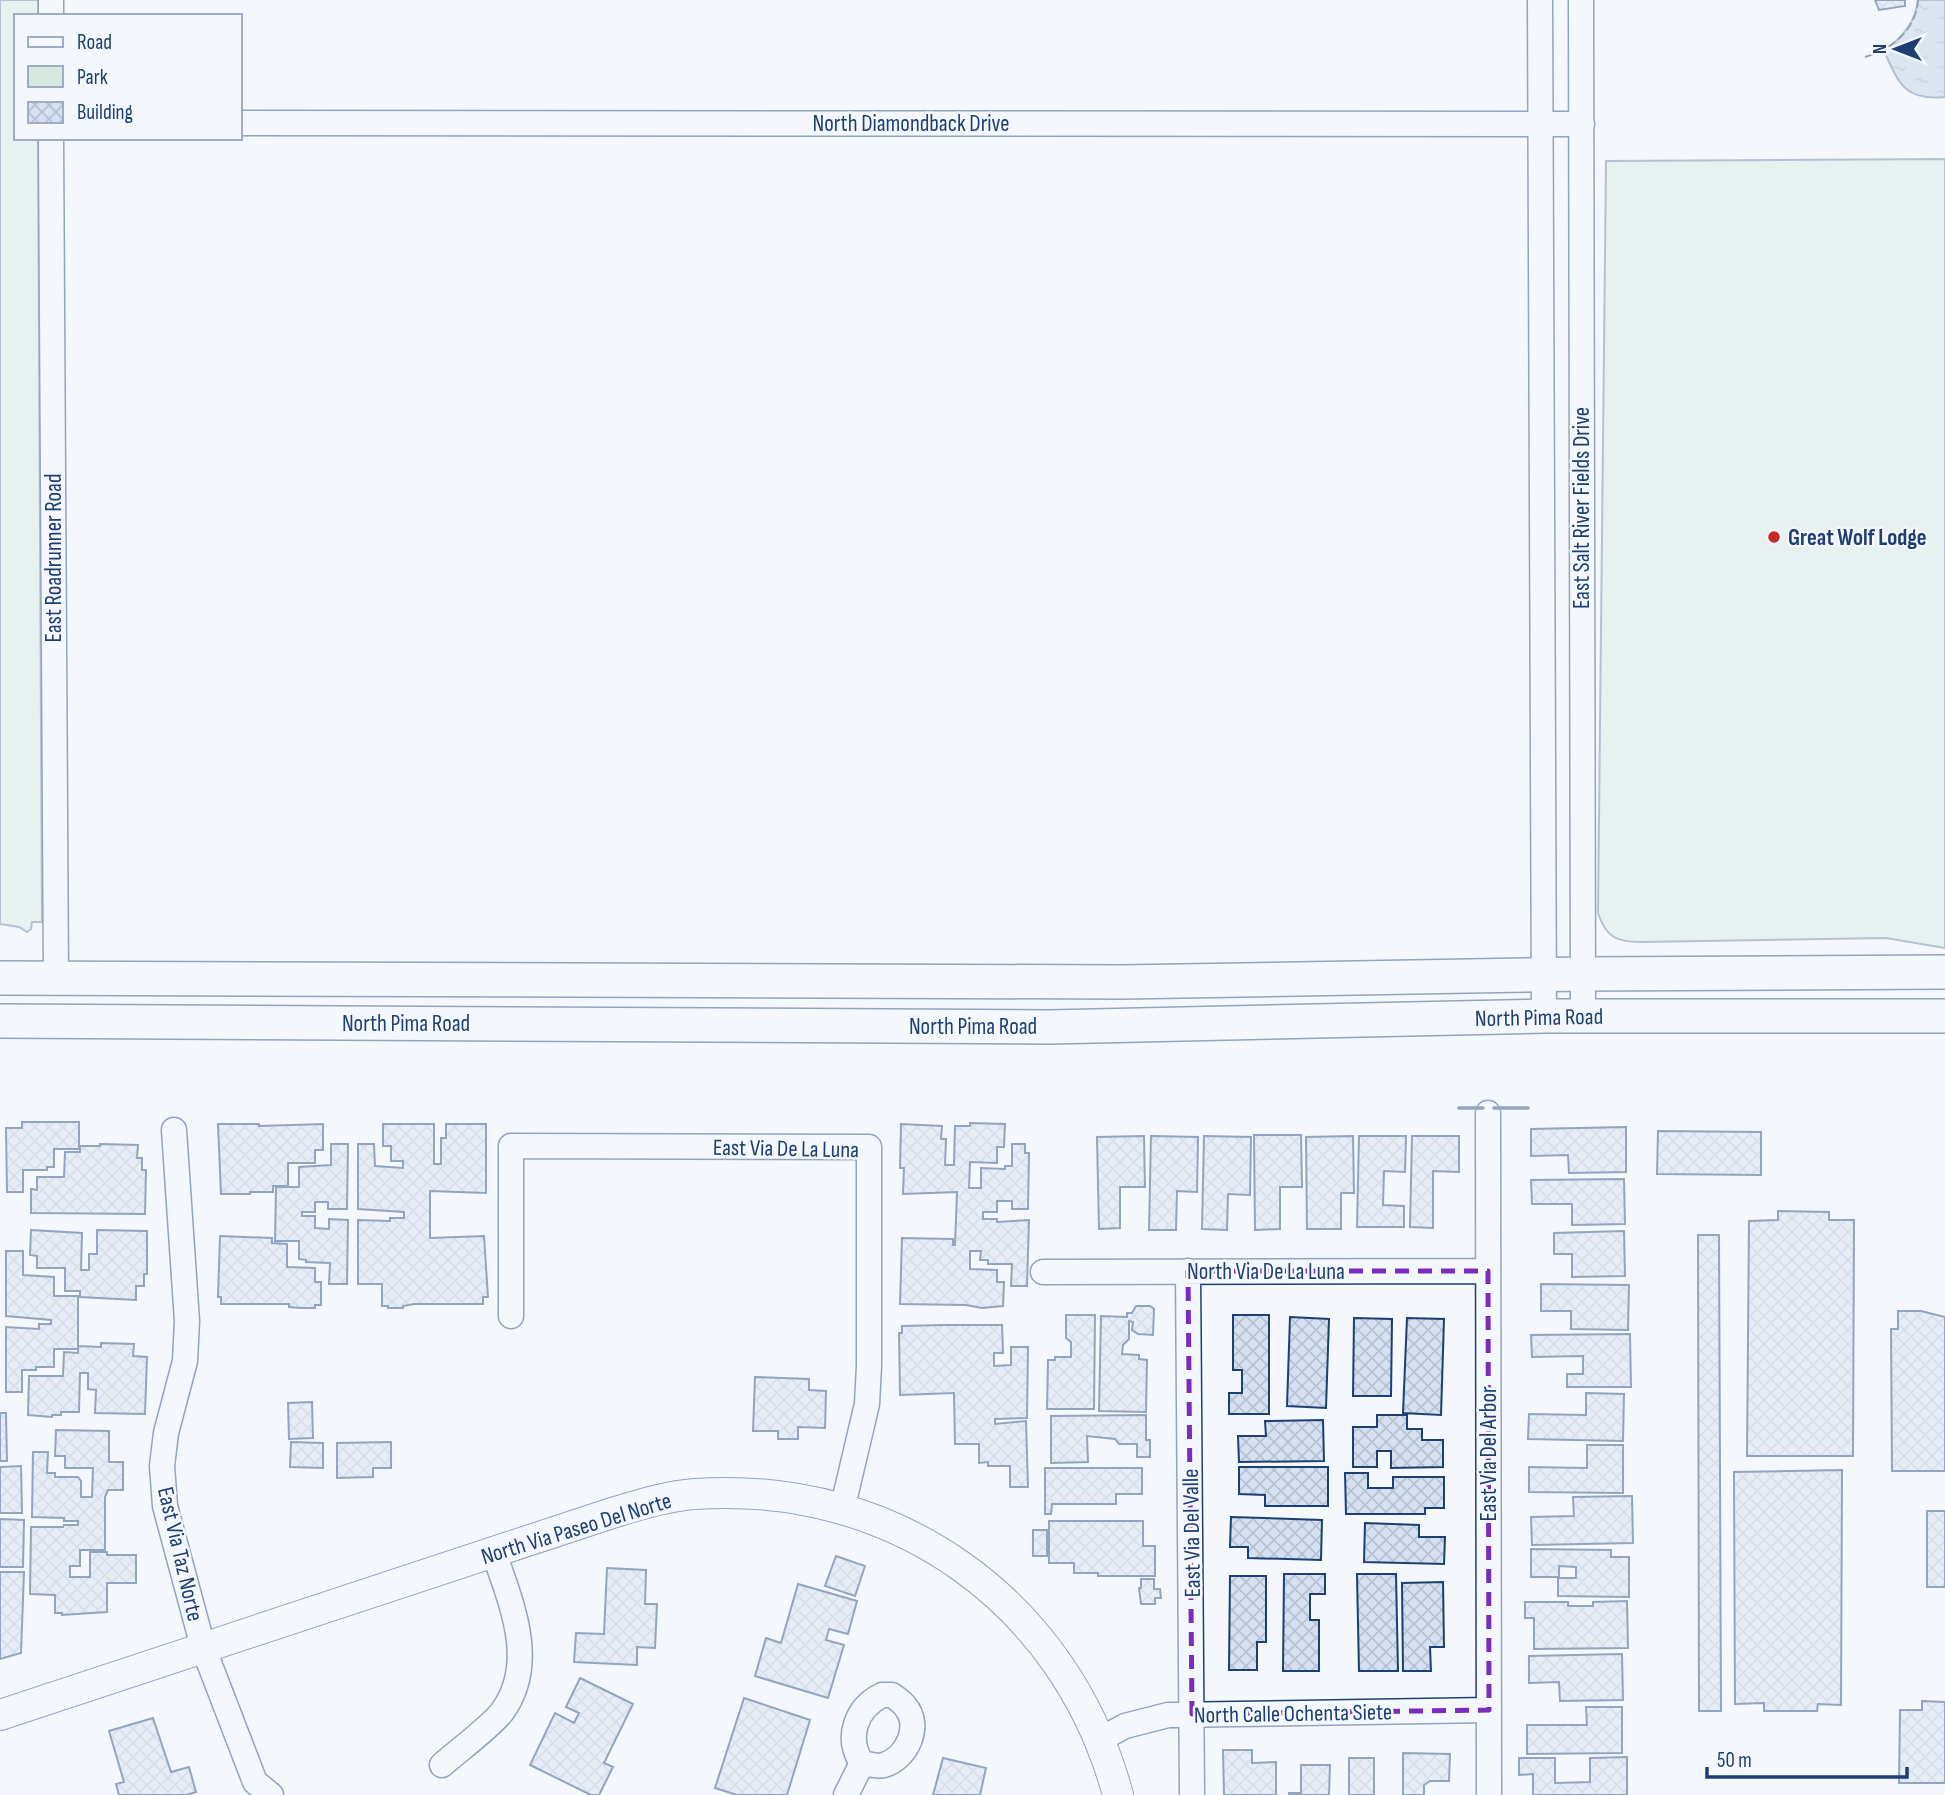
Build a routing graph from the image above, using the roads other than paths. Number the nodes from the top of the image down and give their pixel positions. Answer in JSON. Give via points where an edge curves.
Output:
{"nodes":[{"id":1,"x":1540,"y":0,"type":"edge"},
{"id":2,"x":1580,"y":0,"type":"edge"},
{"id":3,"x":242,"y":123,"type":"edge"},
{"id":4,"x":1541,"y":124,"type":"junction"},
{"id":5,"x":1582,"y":124,"type":"junction"},
{"id":6,"x":51,"y":140,"type":"edge"},
{"id":7,"x":1945,"y":972,"type":"edge"},
{"id":8,"x":1582,"y":974,"type":"junction"},
{"id":9,"x":1545,"y":975,"type":"junction"},
{"id":10,"x":0,"y":978,"type":"edge"},
{"id":11,"x":56,"y":978,"type":"junction"},
{"id":12,"x":1545,"y":1016,"type":"junction"},
{"id":13,"x":1583,"y":1016,"type":"junction"},
{"id":14,"x":1945,"y":1016,"type":"edge"},
{"id":15,"x":0,"y":1021,"type":"edge"},
{"id":16,"x":1488,"y":1113,"type":"dead end"},
{"id":17,"x":174,"y":1130,"type":"dead end"},
{"id":18,"x":1488,"y":1271,"type":"junction"},
{"id":19,"x":1043,"y":1272,"type":"dead end"},
{"id":20,"x":1188,"y":1272,"type":"junction"},
{"id":21,"x":511,"y":1316,"type":"dead end"},
{"id":22,"x":842,"y":1510,"type":"junction"},
{"id":23,"x":494,"y":1553,"type":"junction"},
{"id":24,"x":203,"y":1647,"type":"junction"},
{"id":25,"x":1489,"y":1710,"type":"junction"},
{"id":26,"x":1192,"y":1714,"type":"junction"},
{"id":27,"x":0,"y":1715,"type":"edge"},
{"id":28,"x":1101,"y":1739,"type":"junction"},
{"id":29,"x":862,"y":1763,"type":"dead end"},
{"id":30,"x":442,"y":1765,"type":"dead end"},
{"id":31,"x":271,"y":1795,"type":"edge"},
{"id":32,"x":846,"y":1795,"type":"edge"},
{"id":33,"x":1118,"y":1795,"type":"edge"},
{"id":34,"x":1192,"y":1795,"type":"edge"},
{"id":35,"x":1489,"y":1795,"type":"edge"}],
"edges":[{"from":1,"to":4,"type":"street","name":"East Salt River Fields Drive"},
{"from":2,"to":5,"type":"street","name":"East Salt River Fields Drive"},
{"from":3,"to":4,"type":"street","name":"North Diamondback Drive"},
{"from":4,"to":5,"type":"street","name":"North Diamondback Drive"},
{"from":4,"to":9,"type":"street","name":"East Salt River Fields Drive"},
{"from":5,"to":8,"type":"street","name":"East Salt River Fields Drive"},
{"from":6,"to":11,"type":"street","name":"East Roadrunner Road"},
{"from":7,"to":8,"type":"main road","name":"North Pima Road"},
{"from":8,"to":9,"type":"main road","name":"North Pima Road"},
{"from":8,"to":13,"type":"street","name":"East Salt River Fields Drive"},
{"from":9,"to":11,"type":"main road","name":"North Pima Road","via":[[1122,982]]},
{"from":9,"to":12,"type":"street","name":"East Salt River Fields Drive"},
{"from":10,"to":11,"type":"main road","name":"North Pima Road"},
{"from":12,"to":13,"type":"main road","name":"North Pima Road"},
{"from":12,"to":15,"type":"main road","name":"North Pima Road","via":[[1050,1027]]},
{"from":13,"to":14,"type":"main road","name":"North Pima Road"},
{"from":16,"to":18,"type":"street","name":"East Via Del Arbor"},
{"from":17,"to":24,"type":"street","name":"East Via Taz Norte","via":[[186,1361],[162,1465],[165,1506]]},
{"from":18,"to":20,"type":"street","name":"North Via De La Luna"},
{"from":18,"to":25,"type":"street","name":"East Via Del Arbor"},
{"from":19,"to":20,"type":"street","name":"North Via De La Luna"},
{"from":20,"to":26,"type":"street","name":"East Via Del Valle"},
{"from":21,"to":22,"type":"street","name":"East Via De La Luna","via":[[511,1146],[869,1147],[867,1404]]},
{"from":22,"to":23,"type":"street","name":"North Via Paseo Del Norte","via":[[783,1497],[693,1494],[625,1509]]},
{"from":22,"to":28,"type":"street","name":"North Via Paseo Del Norte","via":[[910,1535],[941,1551],[979,1580],[1041,1639]]},
{"from":23,"to":24,"type":"street","name":"North Via Paseo Del Norte"},
{"from":23,"to":30,"type":"street","via":[[513,1607],[521,1665],[501,1713]]},
{"from":24,"to":27,"type":"street","name":"North Via Paseo Del Norte"},
{"from":24,"to":31,"type":"street","name":"East Via Taz Norte","via":[[255,1782]]},
{"from":25,"to":26,"type":"street","name":"North Calle Ochenta Siete"},
{"from":25,"to":35,"type":"street","name":"East Via Del Arbor"},
{"from":26,"to":28,"type":"street","name":"North Calle Ochenta Siete","via":[[1145,1720]]},
{"from":26,"to":34,"type":"street","name":"East Via Del Valle"},
{"from":28,"to":33,"type":"street","name":"North Via Paseo Del Norte"},
{"from":29,"to":32,"type":"street"}]}
